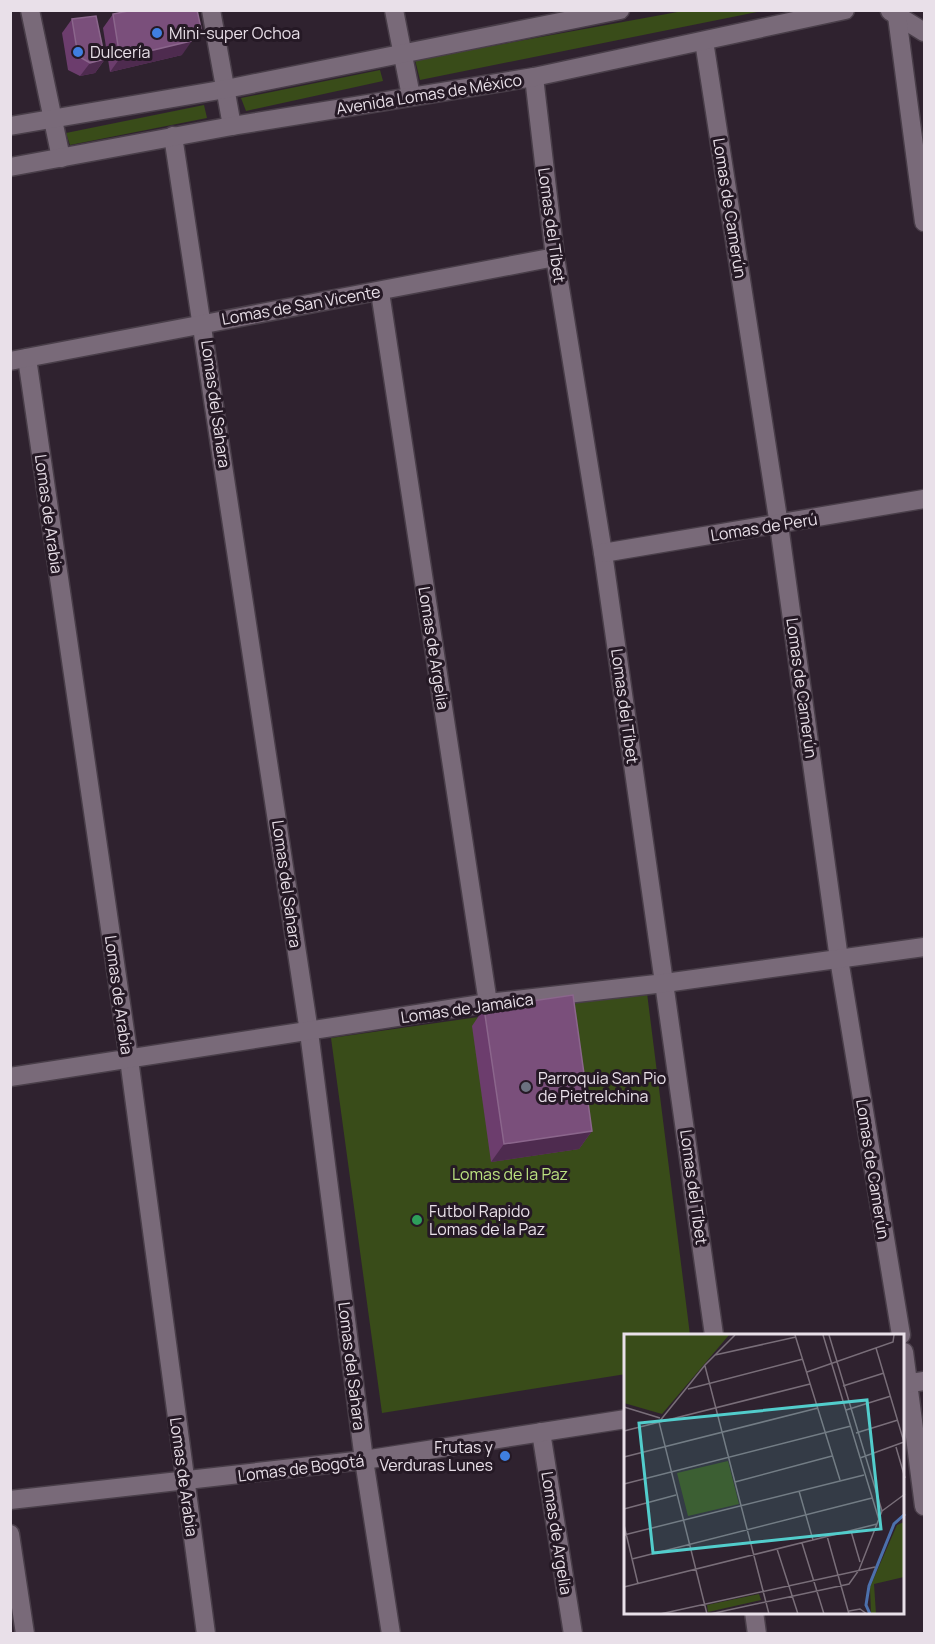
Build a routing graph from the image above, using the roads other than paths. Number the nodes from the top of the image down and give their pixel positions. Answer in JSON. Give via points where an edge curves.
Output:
{"nodes":[{"id":1,"x":30,"y":10,"type":"edge"},
{"id":2,"x":211,"y":10,"type":"edge"},
{"id":3,"x":394,"y":10,"type":"edge"},
{"id":4,"x":620,"y":10,"type":"edge"},
{"id":5,"x":845,"y":10,"type":"edge"},
{"id":6,"x":893,"y":13,"type":"edge"},
{"id":7,"x":924,"y":32,"type":"edge"},
{"id":8,"x":704,"y":41,"type":"junction"},
{"id":9,"x":402,"y":53,"type":"junction"},
{"id":10,"x":534,"y":76,"type":"junction"},
{"id":11,"x":226,"y":89,"type":"junction"},
{"id":12,"x":411,"y":96,"type":"junction"},
{"id":13,"x":52,"y":118,"type":"junction"},
{"id":14,"x":10,"y":126,"type":"edge"},
{"id":15,"x":232,"y":126,"type":"junction"},
{"id":16,"x":173,"y":136,"type":"junction"},
{"id":17,"x":61,"y":158,"type":"junction"},
{"id":18,"x":10,"y":167,"type":"edge"},
{"id":19,"x":924,"y":217,"type":"edge"},
{"id":20,"x":924,"y":222,"type":"edge"},
{"id":21,"x":555,"y":257,"type":"junction"},
{"id":22,"x":380,"y":292,"type":"junction"},
{"id":23,"x":204,"y":323,"type":"junction"},
{"id":24,"x":19,"y":359,"type":"edge"},
{"id":25,"x":924,"y":499,"type":"edge"},
{"id":26,"x":779,"y":525,"type":"junction"},
{"id":27,"x":603,"y":553,"type":"junction"},
{"id":28,"x":924,"y":947,"type":"edge"},
{"id":29,"x":839,"y":959,"type":"junction"},
{"id":30,"x":665,"y":983,"type":"junction"},
{"id":31,"x":488,"y":1004,"type":"junction"},
{"id":32,"x":309,"y":1032,"type":"junction"},
{"id":33,"x":129,"y":1059,"type":"junction"},
{"id":34,"x":10,"y":1077,"type":"edge"},
{"id":35,"x":714,"y":1334,"type":"edge"},
{"id":36,"x":901,"y":1334,"type":"edge"},
{"id":37,"x":905,"y":1359,"type":"edge"},
{"id":38,"x":912,"y":1383,"type":"edge"},
{"id":39,"x":624,"y":1419,"type":"edge"},
{"id":40,"x":541,"y":1432,"type":"junction"},
{"id":41,"x":364,"y":1460,"type":"junction"},
{"id":42,"x":184,"y":1482,"type":"junction"},
{"id":43,"x":10,"y":1500,"type":"edge"},
{"id":44,"x":924,"y":1506,"type":"edge"},
{"id":45,"x":10,"y":1534,"type":"edge"},
{"id":46,"x":754,"y":1614,"type":"edge"},
{"id":47,"x":25,"y":1634,"type":"edge"},
{"id":48,"x":206,"y":1634,"type":"edge"},
{"id":49,"x":391,"y":1634,"type":"edge"},
{"id":50,"x":573,"y":1634,"type":"edge"},
{"id":51,"x":757,"y":1634,"type":"edge"}],
"edges":[{"from":1,"to":13,"type":"street"},
{"from":2,"to":11,"type":"street"},
{"from":3,"to":9,"type":"street"},
{"from":4,"to":9,"type":"street"},
{"from":5,"to":8,"type":"street","name":"Avenida Lomas de México"},
{"from":6,"to":7,"type":"street"},
{"from":6,"to":19,"type":"street"},
{"from":8,"to":10,"type":"street","name":"Avenida Lomas de México"},
{"from":8,"to":26,"type":"street","name":"Lomas de Camerún"},
{"from":9,"to":11,"type":"street"},
{"from":9,"to":12,"type":"street"},
{"from":10,"to":12,"type":"street","name":"Avenida Lomas de México"},
{"from":10,"to":21,"type":"street","name":"Lomas del Tíbet"},
{"from":11,"to":13,"type":"street"},
{"from":11,"to":15,"type":"street"},
{"from":12,"to":15,"type":"street","name":"Avenida Lomas de México"},
{"from":13,"to":14,"type":"street"},
{"from":13,"to":17,"type":"street"},
{"from":15,"to":16,"type":"street","name":"Avenida Lomas de México"},
{"from":16,"to":17,"type":"street","name":"Avenida Lomas de México"},
{"from":16,"to":23,"type":"street","name":"Lomas del Sahara"},
{"from":17,"to":18,"type":"street","name":"Avenida Lomas de México"},
{"from":19,"to":20,"type":"street"},
{"from":21,"to":22,"type":"street","name":"Lomas de San Vicente"},
{"from":21,"to":27,"type":"street","name":"Lomas del Tíbet"},
{"from":22,"to":23,"type":"street","name":"Lomas de San Vicente"},
{"from":22,"to":31,"type":"street","name":"Lomas de Argelia"},
{"from":23,"to":24,"type":"street","name":"Lomas de San Vicente"},
{"from":23,"to":32,"type":"street","name":"Lomas del Sahara"},
{"from":24,"to":33,"type":"street","name":"Lomas de Arabia"},
{"from":25,"to":26,"type":"street","name":"Lomas de Perú"},
{"from":26,"to":27,"type":"street","name":"Lomas de Perú"},
{"from":26,"to":29,"type":"street","name":"Lomas de Camerún"},
{"from":27,"to":30,"type":"street","name":"Lomas del Tíbet"},
{"from":28,"to":29,"type":"street","name":"Lomas de Jamaica"},
{"from":29,"to":30,"type":"street","name":"Lomas de Jamaica"},
{"from":29,"to":36,"type":"street","name":"Lomas de Camerún"},
{"from":30,"to":31,"type":"street","name":"Lomas de Jamaica"},
{"from":30,"to":35,"type":"street","name":"Lomas del Tíbet"},
{"from":31,"to":32,"type":"street","name":"Lomas de Jamaica"},
{"from":32,"to":33,"type":"street","name":"Lomas de Jamaica"},
{"from":32,"to":41,"type":"street","name":"Lomas del Sahara"},
{"from":33,"to":34,"type":"street","name":"Lomas de Jamaica"},
{"from":33,"to":42,"type":"street","name":"Lomas de Arabia"},
{"from":37,"to":38,"type":"street"},
{"from":38,"to":44,"type":"street"},
{"from":39,"to":40,"type":"street","name":"Lomas de Bogotá"},
{"from":40,"to":41,"type":"street","name":"Lomas de Bogotá"},
{"from":40,"to":50,"type":"street","name":"Lomas de Argelia"},
{"from":41,"to":42,"type":"street","name":"Lomas de Bogotá"},
{"from":41,"to":49,"type":"street","name":"Lomas del Sahara"},
{"from":42,"to":43,"type":"street","name":"Lomas de Bogotá"},
{"from":42,"to":48,"type":"street","name":"Lomas de Arabia"},
{"from":45,"to":47,"type":"street"},
{"from":46,"to":51,"type":"street"}]}
